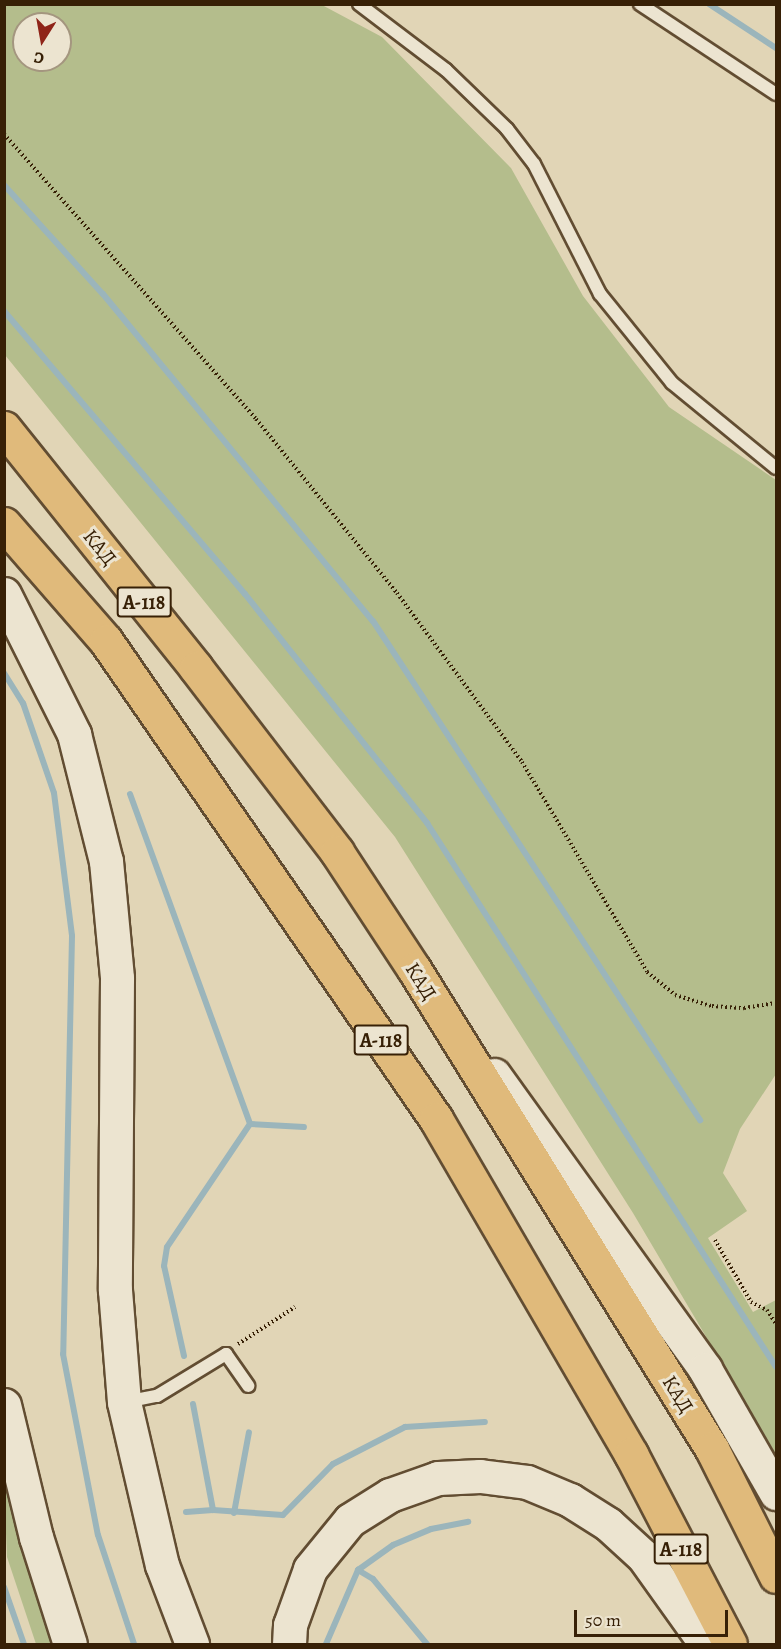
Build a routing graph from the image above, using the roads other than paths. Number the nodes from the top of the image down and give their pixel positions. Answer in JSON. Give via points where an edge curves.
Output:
{"nodes":[{"id":1,"x":359,"y":4,"type":"edge"},
{"id":2,"x":640,"y":4,"type":"edge"},
{"id":3,"x":777,"y":94,"type":"edge"},
{"id":4,"x":4,"y":428,"type":"edge"},
{"id":5,"x":777,"y":468,"type":"edge"},
{"id":6,"x":4,"y":524,"type":"edge"},
{"id":7,"x":4,"y":594,"type":"edge"},
{"id":8,"x":414,"y":969,"type":"junction"},
{"id":9,"x":248,"y":1386,"type":"dead end"},
{"id":10,"x":124,"y":1402,"type":"junction"},
{"id":11,"x":4,"y":1405,"type":"edge"},
{"id":12,"x":777,"y":1493,"type":"edge"},
{"id":13,"x":777,"y":1576,"type":"edge"},
{"id":14,"x":70,"y":1644,"type":"edge"},
{"id":15,"x":192,"y":1644,"type":"edge"},
{"id":16,"x":289,"y":1644,"type":"edge"},
{"id":17,"x":706,"y":1644,"type":"edge"},
{"id":18,"x":730,"y":1644,"type":"edge"}],
"edges":[{"from":1,"to":5,"type":"lane","via":[[446,70],[507,129],[534,164],[600,294],[672,383]]},
{"from":2,"to":3,"type":"lane"},
{"from":4,"to":8,"type":"highway","name":"КАД","number":"А-118","via":[[337,852]]},
{"from":6,"to":18,"type":"highway","number":"А-118","via":[[106,641],[436,1119],[632,1454]]},
{"from":7,"to":10,"type":"main road","via":[[74,734],[106,861],[117,978],[115,1290]]},
{"from":8,"to":12,"type":"main road","via":[[562,1165],[705,1369]]},
{"from":8,"to":13,"type":"highway","name":"КАД","number":"А-118","via":[[712,1449]]},
{"from":9,"to":10,"type":"lane","via":[[226,1354],[157,1396]]},
{"from":10,"to":15,"type":"main road","via":[[162,1565]]},
{"from":11,"to":14,"type":"main road","via":[[36,1537]]},
{"from":16,"to":17,"type":"main road","via":[[290,1625],[310,1569],[350,1520],[390,1495],[438,1478],[480,1476],[527,1482],[570,1500],[608,1524],[643,1556]]}]}
